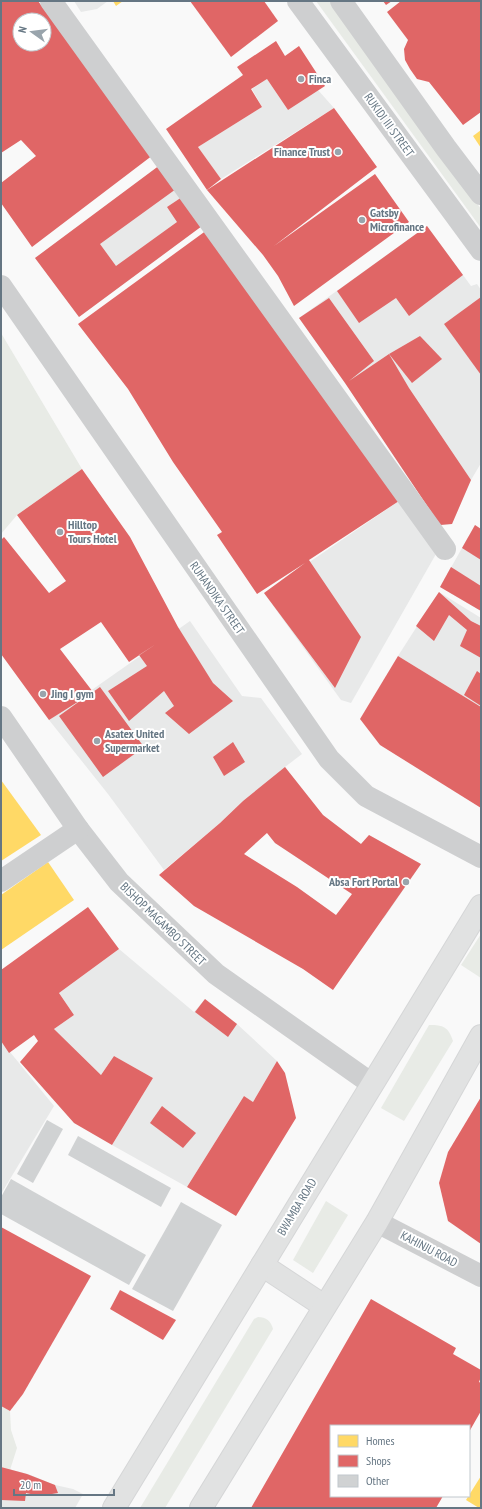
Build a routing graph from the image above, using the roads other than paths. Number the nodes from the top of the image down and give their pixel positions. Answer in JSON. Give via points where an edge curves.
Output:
{"nodes":[{"id":1,"x":51,"y":1,"type":"edge"},
{"id":2,"x":298,"y":1,"type":"edge"},
{"id":3,"x":341,"y":1,"type":"edge"},
{"id":4,"x":481,"y":194,"type":"edge"},
{"id":5,"x":481,"y":250,"type":"edge"},
{"id":6,"x":1,"y":286,"type":"edge"},
{"id":7,"x":445,"y":549,"type":"dead end"},
{"id":8,"x":1,"y":717,"type":"edge"},
{"id":9,"x":78,"y":829,"type":"junction"},
{"id":10,"x":481,"y":857,"type":"edge"},
{"id":11,"x":1,"y":881,"type":"edge"},
{"id":12,"x":481,"y":906,"type":"edge"},
{"id":13,"x":481,"y":1036,"type":"edge"},
{"id":14,"x":372,"y":1084,"type":"junction"},
{"id":15,"x":377,"y":1222,"type":"junction"},
{"id":16,"x":262,"y":1265,"type":"junction"},
{"id":17,"x":481,"y":1276,"type":"edge"},
{"id":18,"x":324,"y":1306,"type":"junction"},
{"id":19,"x":114,"y":1508,"type":"edge"},
{"id":20,"x":201,"y":1508,"type":"edge"}],
"edges":[{"from":1,"to":7,"type":"street"},
{"from":2,"to":5,"type":"street","name":"RUKIDI III STREET"},
{"from":3,"to":4,"type":"street"},
{"from":6,"to":10,"type":"street","name":"RUHANDIKA STREET","via":[[329,759],[366,796]]},
{"from":8,"to":9,"type":"street","name":"BISHOP MAGAMBO STREET"},
{"from":9,"to":11,"type":"street"},
{"from":9,"to":14,"type":"street","name":"BISHOP MAGAMBO STREET","via":[[119,882],[216,974]]},
{"from":12,"to":14,"type":"main road","name":"BWAMBA ROAD"},
{"from":13,"to":15,"type":"main road"},
{"from":14,"to":16,"type":"main road","name":"BWAMBA ROAD"},
{"from":15,"to":17,"type":"street","name":"KAHINJU ROAD"},
{"from":15,"to":18,"type":"main road"},
{"from":16,"to":18,"type":"main road"},
{"from":16,"to":19,"type":"main road","name":"BWAMBA ROAD"},
{"from":18,"to":20,"type":"main road"}]}
